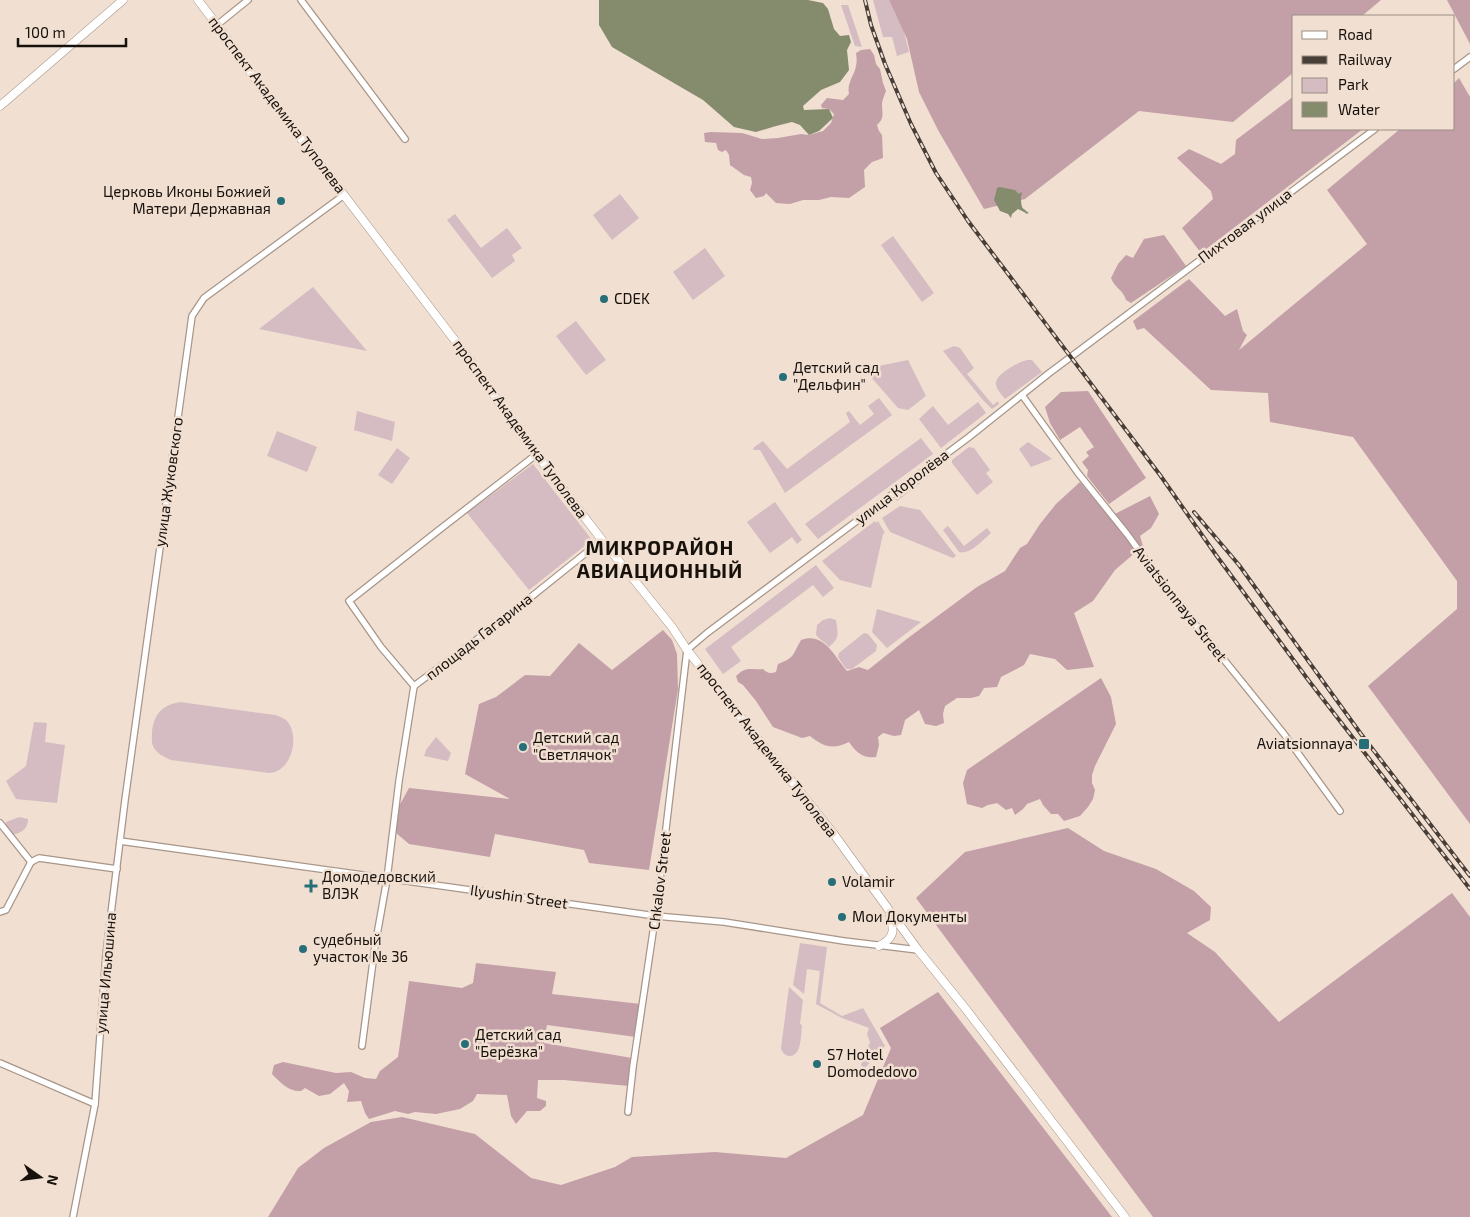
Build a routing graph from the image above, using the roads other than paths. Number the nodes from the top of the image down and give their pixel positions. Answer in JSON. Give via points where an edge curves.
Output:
{"nodes":[{"id":1,"x":123,"y":0,"type":"edge"},
{"id":2,"x":198,"y":0,"type":"edge"},
{"id":3,"x":248,"y":0,"type":"edge"},
{"id":4,"x":301,"y":0,"type":"edge"},
{"id":5,"x":217,"y":25,"type":"junction"},
{"id":6,"x":1470,"y":57,"type":"edge"},
{"id":7,"x":1455,"y":68,"type":"edge"},
{"id":8,"x":0,"y":106,"type":"edge"},
{"id":9,"x":1374,"y":130,"type":"edge"},
{"id":10,"x":405,"y":139,"type":"dead end"},
{"id":11,"x":344,"y":195,"type":"junction"},
{"id":12,"x":1116,"y":323,"type":"joint"},
{"id":13,"x":1022,"y":395,"type":"junction"},
{"id":14,"x":537,"y":454,"type":"junction"},
{"id":15,"x":602,"y":540,"type":"junction"},
{"id":16,"x":687,"y":650,"type":"junction"},
{"id":17,"x":414,"y":686,"type":"junction"},
{"id":18,"x":1340,"y":811,"type":"dead end"},
{"id":19,"x":0,"y":823,"type":"edge"},
{"id":20,"x":120,"y":841,"type":"junction"},
{"id":21,"x":31,"y":862,"type":"junction"},
{"id":22,"x":117,"y":869,"type":"junction"},
{"id":23,"x":387,"y":878,"type":"junction"},
{"id":24,"x":887,"y":909,"type":"junction"},
{"id":25,"x":0,"y":912,"type":"edge"},
{"id":26,"x":656,"y":916,"type":"junction"},
{"id":27,"x":879,"y":946,"type":"junction"},
{"id":28,"x":918,"y":950,"type":"junction"},
{"id":29,"x":362,"y":1046,"type":"dead end"},
{"id":30,"x":0,"y":1063,"type":"edge"},
{"id":31,"x":95,"y":1104,"type":"junction"},
{"id":32,"x":628,"y":1112,"type":"dead end"},
{"id":33,"x":73,"y":1217,"type":"edge"},
{"id":34,"x":1125,"y":1217,"type":"edge"}],
"edges":[{"from":1,"to":8,"type":"main road"},
{"from":2,"to":5,"type":"main road","name":"проспект Академика Туполева"},
{"from":3,"to":5,"type":"street"},
{"from":4,"to":10,"type":"street"},
{"from":5,"to":11,"type":"main road","name":"проспект Академика Туполева"},
{"from":6,"to":7,"type":"street"},
{"from":9,"to":12,"type":"street","name":"Пихтовая улица"},
{"from":11,"to":14,"type":"main road","name":"проспект Академика Туполева"},
{"from":11,"to":20,"type":"street","name":"улица Жуковского","via":[[204,298],[192,316]]},
{"from":12,"to":13,"type":"street","name":"улица Королёва"},
{"from":13,"to":16,"type":"street","name":"улица Королёва"},
{"from":13,"to":18,"type":"street","name":"Aviatsionnaya Street","via":[[1078,473],[1284,734]]},
{"from":14,"to":15,"type":"main road","name":"проспект Академика Туполева"},
{"from":14,"to":17,"type":"street","name":"площадь Гагарина","via":[[349,601]]},
{"from":15,"to":16,"type":"main road","name":"проспект Академика Туполева"},
{"from":15,"to":17,"type":"street","name":"площадь Гагарина"},
{"from":16,"to":24,"type":"main road","name":"проспект Академика Туполева","via":[[833,833]]},
{"from":16,"to":26,"type":"street","name":"Chkalov Street"},
{"from":17,"to":23,"type":"street"},
{"from":19,"to":21,"type":"street"},
{"from":20,"to":22,"type":"street","name":"улица Ильюшина"},
{"from":20,"to":23,"type":"street","name":"Ilyushin Street"},
{"from":21,"to":22,"type":"street","via":[[39,858]]},
{"from":21,"to":25,"type":"street","via":[[6,910]]},
{"from":22,"to":31,"type":"street","name":"улица Ильюшина","via":[[106,954]]},
{"from":23,"to":26,"type":"street","name":"Ilyushin Street"},
{"from":23,"to":29,"type":"street"},
{"from":24,"to":27,"type":"main road","via":[[893,931],[889,940]]},
{"from":24,"to":28,"type":"main road","name":"проспект Академика Туполева"},
{"from":26,"to":27,"type":"street","name":"Ilyushin Street","via":[[724,922]]},
{"from":26,"to":32,"type":"street","name":"Chkalov Street"},
{"from":27,"to":28,"type":"street","name":"Ilyushin Street"},
{"from":28,"to":34,"type":"main road","name":"проспект Академика Туполева"},
{"from":30,"to":31,"type":"street"},
{"from":31,"to":33,"type":"street","name":"улица Ильюшина"}]}
